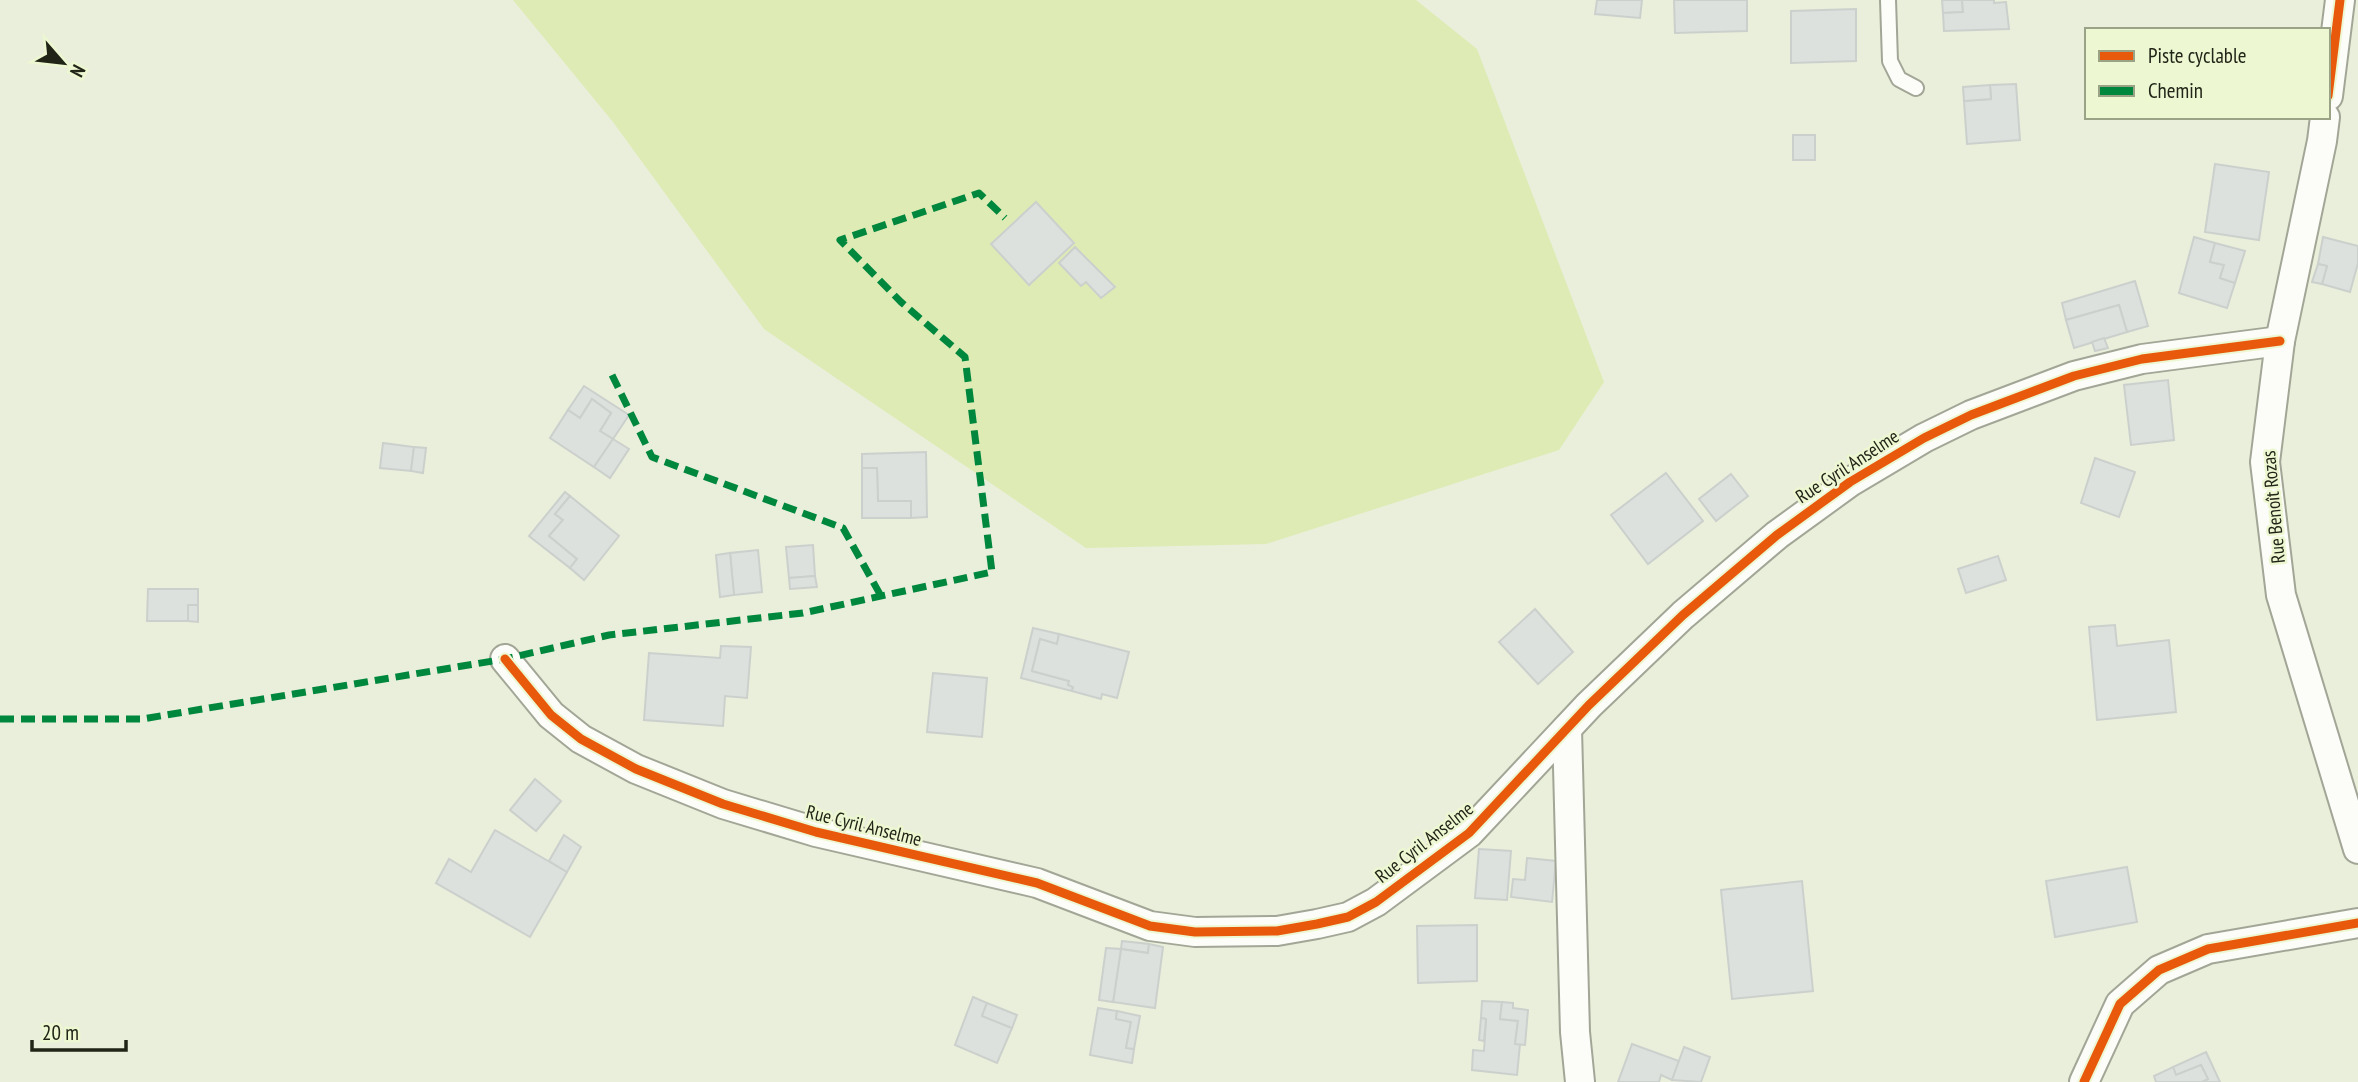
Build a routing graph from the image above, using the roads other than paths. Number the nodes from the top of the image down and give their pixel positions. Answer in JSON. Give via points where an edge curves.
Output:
{"nodes":[{"id":1,"x":1888,"y":0,"type":"edge"},
{"id":2,"x":2340,"y":0,"type":"edge"},
{"id":3,"x":2330,"y":80,"type":"edge"},
{"id":4,"x":1916,"y":88,"type":"dead end"},
{"id":5,"x":2325,"y":119,"type":"edge"},
{"id":6,"x":2280,"y":341,"type":"junction"},
{"id":7,"x":505,"y":659,"type":"dead end"},
{"id":8,"x":1567,"y":729,"type":"junction"},
{"id":9,"x":2358,"y":849,"type":"edge"},
{"id":10,"x":2358,"y":923,"type":"edge"},
{"id":11,"x":1580,"y":1082,"type":"edge"},
{"id":12,"x":2084,"y":1082,"type":"edge"}],
"edges":[{"from":1,"to":4,"type":"lane","via":[[1890,61],[1899,79]]},
{"from":2,"to":3,"type":"street"},
{"from":5,"to":6,"type":"street","name":"Rue Benoît Rozas"},
{"from":6,"to":8,"type":"street","name":"Rue Cyril Anselme","via":[[2142,359],[2074,376],[1924,438],[1850,482],[1777,535],[1683,615]]},
{"from":6,"to":9,"type":"street","name":"Rue Benoît Rozas","via":[[2265,462],[2281,595]]},
{"from":7,"to":8,"type":"street","name":"Rue Cyril Anselme","via":[[551,715],[581,739],[671,784],[816,832],[1037,883],[1150,926],[1195,932],[1277,931],[1348,917],[1367,907],[1469,833]]},
{"from":8,"to":11,"type":"street"},
{"from":10,"to":12,"type":"street","via":[[2208,948],[2159,970],[2120,1004]]}]}
